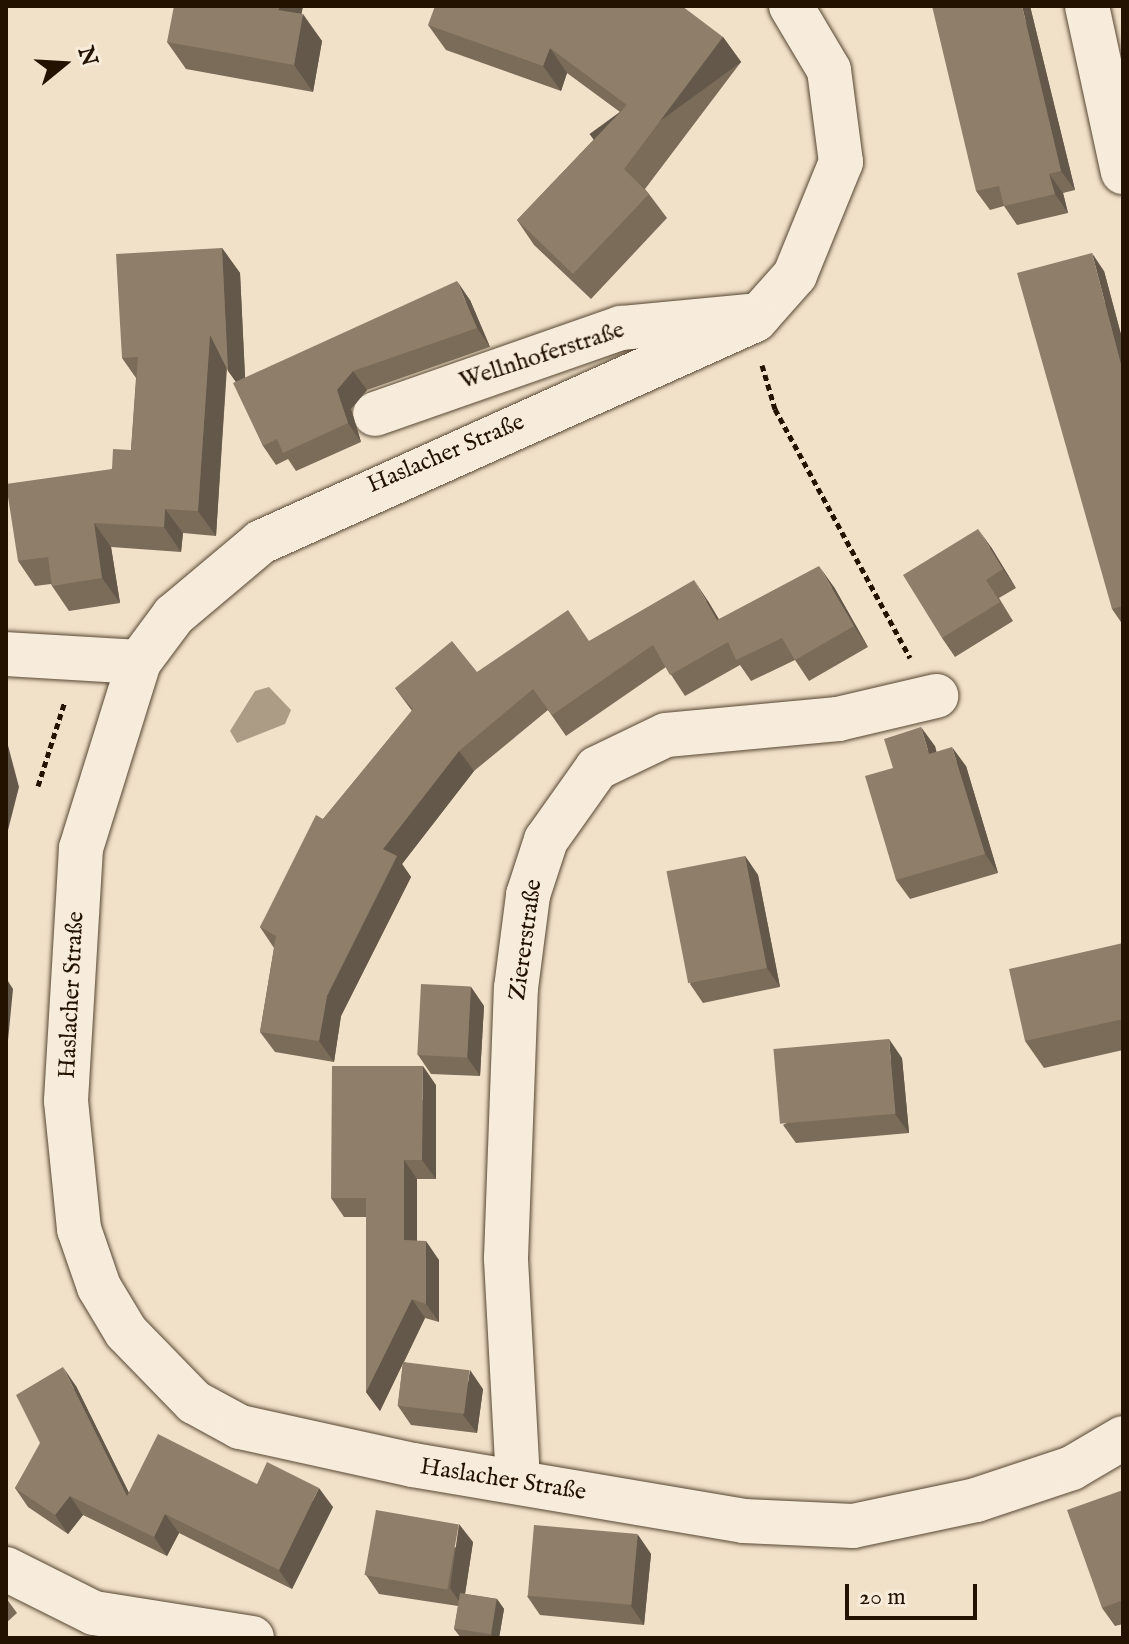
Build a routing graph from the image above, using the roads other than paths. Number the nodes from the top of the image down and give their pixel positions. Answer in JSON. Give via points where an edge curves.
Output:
{"nodes":[{"id":1,"x":791,"y":6,"type":"edge"},
{"id":2,"x":1087,"y":6,"type":"edge"},
{"id":3,"x":1123,"y":172,"type":"edge"},
{"id":4,"x":761,"y":314,"type":"junction"},
{"id":5,"x":375,"y":414,"type":"dead end"},
{"id":6,"x":6,"y":654,"type":"edge"},
{"id":7,"x":139,"y":662,"type":"junction"},
{"id":8,"x":936,"y":696,"type":"dead end"},
{"id":9,"x":1123,"y":1438,"type":"edge"},
{"id":10,"x":518,"y":1481,"type":"junction"},
{"id":11,"x":6,"y":1569,"type":"edge"},
{"id":12,"x":252,"y":1638,"type":"edge"}],
"edges":[{"from":1,"to":4,"type":"street","via":[[829,70],[841,162],[813,240]]},
{"from":2,"to":3,"type":"street"},
{"from":4,"to":5,"type":"street","name":"Wellnhoferstraße","via":[[621,328]]},
{"from":4,"to":7,"type":"street","name":"Haslacher Straße","via":[[261,542],[174,615]]},
{"from":6,"to":7,"type":"street"},
{"from":7,"to":10,"type":"street","name":"Haslacher Straße","via":[[81,848],[69,991],[70,1177],[99,1287],[161,1373],[240,1427]]},
{"from":8,"to":10,"type":"street","name":"Ziererstraße","via":[[838,719],[666,735],[597,768],[546,840],[528,895],[516,988],[506,1258]]},
{"from":9,"to":10,"type":"street","name":"Haslacher Straße","via":[[1072,1468],[976,1500],[853,1526],[744,1521]]},
{"from":11,"to":12,"type":"street","via":[[94,1613]]}]}
